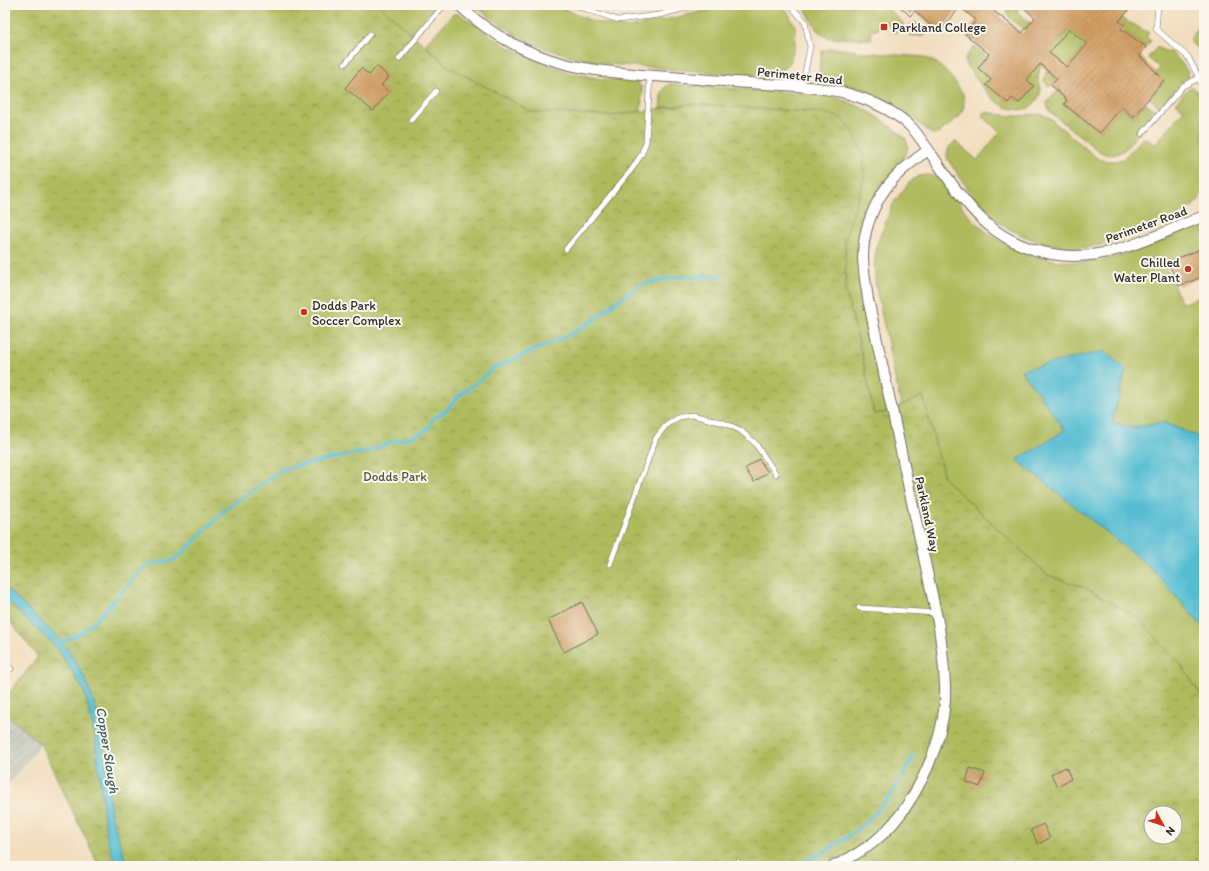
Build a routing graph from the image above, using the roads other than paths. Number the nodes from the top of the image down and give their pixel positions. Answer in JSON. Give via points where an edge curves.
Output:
{"nodes":[{"id":1,"x":444,"y":5,"type":"edge"},
{"id":2,"x":459,"y":5,"type":"edge"},
{"id":3,"x":574,"y":5,"type":"edge"},
{"id":4,"x":697,"y":5,"type":"edge"},
{"id":5,"x":790,"y":5,"type":"edge"},
{"id":6,"x":1158,"y":5,"type":"edge"},
{"id":7,"x":370,"y":34,"type":"dead end"},
{"id":8,"x":399,"y":59,"type":"dead end"},
{"id":9,"x":345,"y":64,"type":"dead end"},
{"id":10,"x":650,"y":76,"type":"junction"},
{"id":11,"x":1199,"y":78,"type":"junction"},
{"id":12,"x":802,"y":87,"type":"junction"},
{"id":13,"x":436,"y":91,"type":"dead end"},
{"id":14,"x":1204,"y":93,"type":"edge"},
{"id":15,"x":411,"y":120,"type":"dead end"},
{"id":16,"x":1142,"y":134,"type":"dead end"},
{"id":17,"x":928,"y":150,"type":"junction"},
{"id":18,"x":1204,"y":216,"type":"edge"},
{"id":19,"x":566,"y":249,"type":"dead end"},
{"id":20,"x":776,"y":474,"type":"dead end"},
{"id":21,"x":610,"y":564,"type":"dead end"},
{"id":22,"x":859,"y":608,"type":"dead end"},
{"id":23,"x":936,"y":614,"type":"junction"},
{"id":24,"x":5,"y":663,"type":"edge"},
{"id":25,"x":11,"y":669,"type":"dead end"},
{"id":26,"x":834,"y":866,"type":"edge"}],
"edges":[{"from":1,"to":8,"type":"lane"},
{"from":2,"to":10,"type":"street","name":"Perimeter Road","via":[[499,36],[538,55],[584,68]]},
{"from":3,"to":4,"type":"lane","via":[[618,20],[659,15]]},
{"from":5,"to":12,"type":"lane","via":[[805,22],[810,47]]},
{"from":6,"to":11,"type":"lane","via":[[1156,29],[1188,57]]},
{"from":7,"to":9,"type":"lane"},
{"from":10,"to":12,"type":"street","name":"Perimeter Road"},
{"from":10,"to":19,"type":"lane","via":[[646,142],[641,155]]},
{"from":11,"to":14,"type":"lane"},
{"from":11,"to":16,"type":"lane","via":[[1183,86]]},
{"from":12,"to":17,"type":"street","name":"Perimeter Road","via":[[848,93],[884,108],[912,128]]},
{"from":13,"to":15,"type":"lane"},
{"from":17,"to":18,"type":"street","name":"Perimeter Road","via":[[966,203],[987,225],[1015,243],[1034,250],[1070,256],[1105,253]]},
{"from":17,"to":23,"type":"street","name":"Parkland Way","via":[[895,177],[878,202],[866,232],[863,255],[868,299]]},
{"from":20,"to":21,"type":"lane","via":[[755,443],[740,430],[692,415],[679,417],[667,424],[656,438]]},
{"from":22,"to":23,"type":"lane"},
{"from":23,"to":26,"type":"street","name":"Parkland Way","via":[[944,659],[945,701],[938,740],[929,764],[905,808],[888,828],[862,850]]},
{"from":24,"to":25,"type":"lane"}]}
